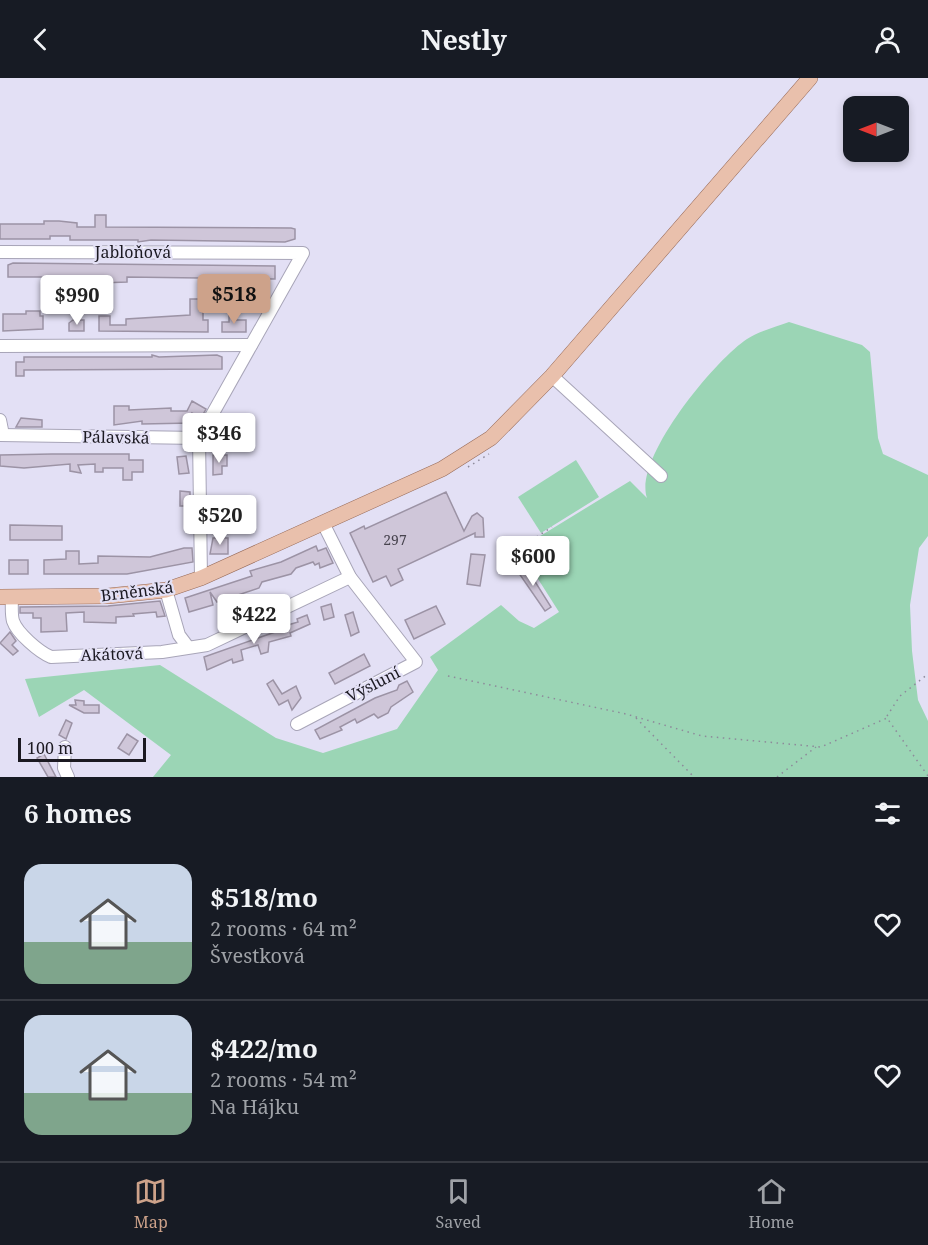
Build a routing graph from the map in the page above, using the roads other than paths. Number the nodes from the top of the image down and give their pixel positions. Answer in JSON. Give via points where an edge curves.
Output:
{"nodes":[{"id":1,"x":810,"y":78,"type":"edge"},
{"id":2,"x":0,"y":252,"type":"edge"},
{"id":3,"x":251,"y":345,"type":"junction"},
{"id":4,"x":0,"y":346,"type":"edge"},
{"id":5,"x":552,"y":376,"type":"junction"},
{"id":6,"x":0,"y":420,"type":"edge"},
{"id":7,"x":2,"y":435,"type":"edge"},
{"id":8,"x":199,"y":438,"type":"junction"},
{"id":9,"x":661,"y":476,"type":"dead end"},
{"id":10,"x":328,"y":520,"type":"junction"},
{"id":11,"x":350,"y":577,"type":"junction"},
{"id":12,"x":201,"y":578,"type":"junction"},
{"id":13,"x":166,"y":590,"type":"junction"},
{"id":14,"x":6,"y":597,"type":"edge"},
{"id":15,"x":188,"y":647,"type":"junction"},
{"id":16,"x":297,"y":723,"type":"dead end"},
{"id":17,"x":65,"y":747,"type":"dead end"},
{"id":18,"x":68,"y":777,"type":"edge"}],
"edges":[{"from":1,"to":5,"type":"main road","name":"Brněnská"},
{"from":2,"to":3,"type":"street","name":"Jabloňová","via":[[303,253]]},
{"from":3,"to":4,"type":"street"},
{"from":3,"to":8,"type":"street"},
{"from":5,"to":9,"type":"street"},
{"from":5,"to":10,"type":"main road","name":"Brněnská","via":[[491,438],[442,469]]},
{"from":6,"to":7,"type":"street"},
{"from":7,"to":8,"type":"street","name":"Pálavská"},
{"from":8,"to":12,"type":"street"},
{"from":10,"to":11,"type":"street"},
{"from":10,"to":12,"type":"main road","name":"Brněnská"},
{"from":11,"to":15,"type":"street","name":"Akátová","via":[[207,645]]},
{"from":11,"to":16,"type":"street","name":"Výsluní","via":[[416,662]]},
{"from":12,"to":13,"type":"main road","name":"Brněnská"},
{"from":13,"to":14,"type":"main road","name":"Brněnská","via":[[108,596]]},
{"from":13,"to":15,"type":"street","via":[[179,635]]},
{"from":14,"to":15,"type":"street","name":"Akátová","via":[[16,627],[51,657],[162,652]]},
{"from":17,"to":18,"type":"street","via":[[64,768]]}]}
